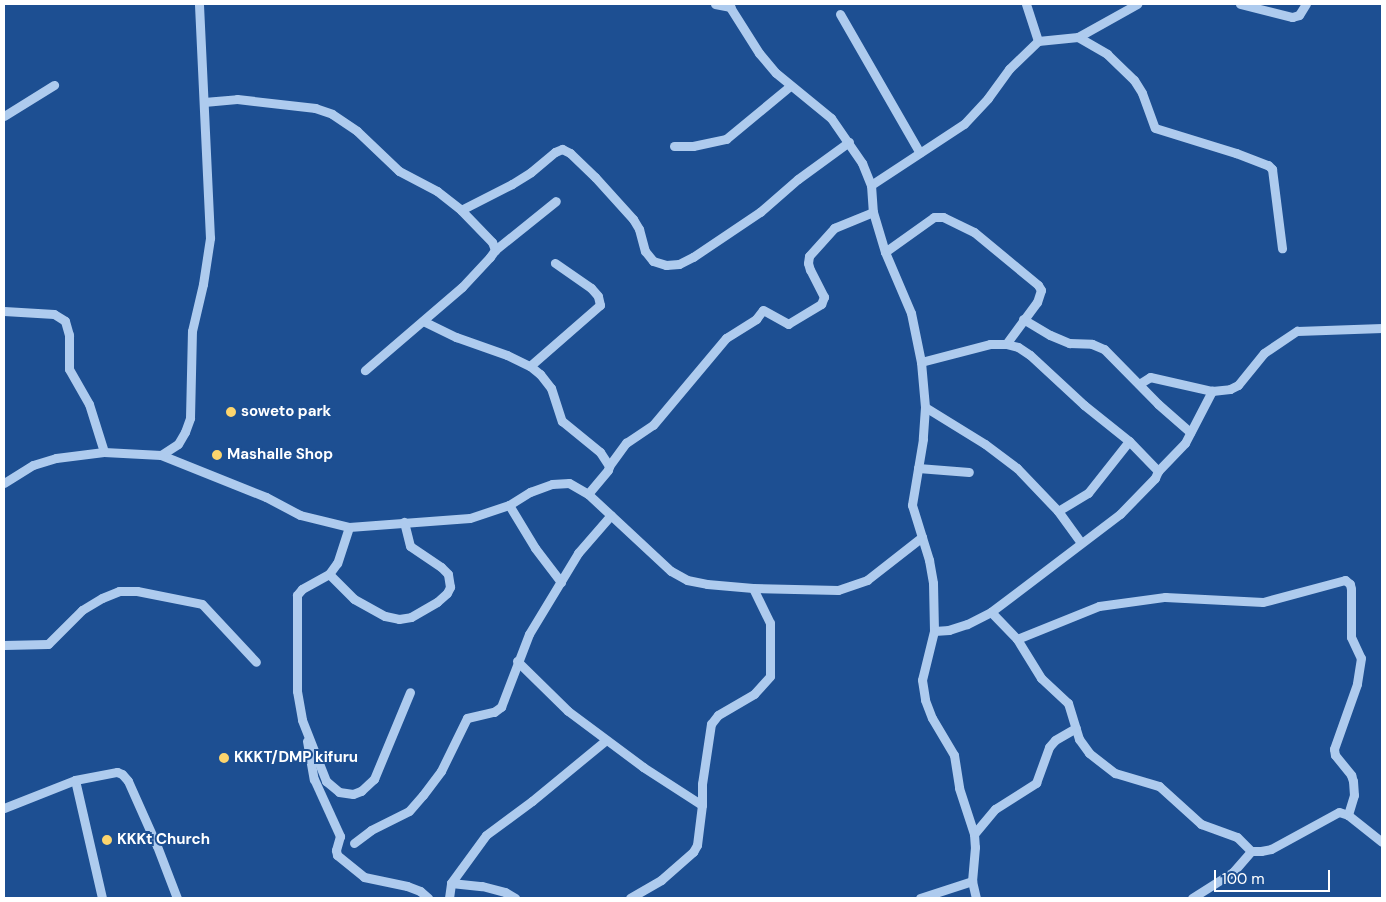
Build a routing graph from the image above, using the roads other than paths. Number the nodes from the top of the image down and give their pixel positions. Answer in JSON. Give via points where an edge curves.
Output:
{"nodes":[{"id":1,"x":199,"y":4,"type":"edge"},
{"id":2,"x":715,"y":4,"type":"edge"},
{"id":3,"x":1026,"y":4,"type":"edge"},
{"id":4,"x":1137,"y":4,"type":"edge"},
{"id":5,"x":1240,"y":4,"type":"edge"},
{"id":6,"x":1306,"y":4,"type":"edge"},
{"id":7,"x":729,"y":5,"type":"edge"},
{"id":8,"x":840,"y":14,"type":"dead end"},
{"id":9,"x":1078,"y":37,"type":"junction"},
{"id":10,"x":1038,"y":42,"type":"junction"},
{"id":11,"x":54,"y":85,"type":"dead end"},
{"id":12,"x":790,"y":86,"type":"junction"},
{"id":13,"x":204,"y":102,"type":"junction"},
{"id":14,"x":4,"y":116,"type":"edge"},
{"id":15,"x":849,"y":142,"type":"junction"},
{"id":16,"x":674,"y":146,"type":"dead end"},
{"id":17,"x":920,"y":153,"type":"junction"},
{"id":18,"x":871,"y":185,"type":"junction"},
{"id":19,"x":556,"y":201,"type":"dead end"},
{"id":20,"x":461,"y":210,"type":"junction"},
{"id":21,"x":873,"y":212,"type":"junction"},
{"id":22,"x":1282,"y":248,"type":"dead end"},
{"id":23,"x":495,"y":250,"type":"junction"},
{"id":24,"x":885,"y":252,"type":"junction"},
{"id":25,"x":555,"y":263,"type":"dead end"},
{"id":26,"x":4,"y":311,"type":"edge"},
{"id":27,"x":1023,"y":319,"type":"junction"},
{"id":28,"x":423,"y":321,"type":"junction"},
{"id":29,"x":1382,"y":328,"type":"edge"},
{"id":30,"x":1006,"y":344,"type":"junction"},
{"id":31,"x":922,"y":362,"type":"junction"},
{"id":32,"x":530,"y":366,"type":"junction"},
{"id":33,"x":365,"y":370,"type":"dead end"},
{"id":34,"x":1139,"y":384,"type":"junction"},
{"id":35,"x":1212,"y":391,"type":"junction"},
{"id":36,"x":925,"y":407,"type":"junction"},
{"id":37,"x":1190,"y":432,"type":"junction"},
{"id":38,"x":1129,"y":441,"type":"junction"},
{"id":39,"x":104,"y":452,"type":"junction"},
{"id":40,"x":161,"y":454,"type":"junction"},
{"id":41,"x":609,"y":466,"type":"junction"},
{"id":42,"x":918,"y":468,"type":"junction"},
{"id":43,"x":969,"y":472,"type":"dead end"},
{"id":44,"x":1158,"y":472,"type":"junction"},
{"id":45,"x":4,"y":483,"type":"edge"},
{"id":46,"x":588,"y":494,"type":"junction"},
{"id":47,"x":509,"y":505,"type":"junction"},
{"id":48,"x":1058,"y":512,"type":"junction"},
{"id":49,"x":611,"y":515,"type":"junction"},
{"id":50,"x":404,"y":522,"type":"junction"},
{"id":51,"x":349,"y":527,"type":"junction"},
{"id":52,"x":922,"y":537,"type":"junction"},
{"id":53,"x":1081,"y":543,"type":"junction"},
{"id":54,"x":329,"y":574,"type":"junction"},
{"id":55,"x":561,"y":582,"type":"junction"},
{"id":56,"x":753,"y":588,"type":"junction"},
{"id":57,"x":991,"y":612,"type":"junction"},
{"id":58,"x":934,"y":631,"type":"junction"},
{"id":59,"x":1017,"y":639,"type":"junction"},
{"id":60,"x":4,"y":644,"type":"edge"},
{"id":61,"x":517,"y":661,"type":"junction"},
{"id":62,"x":256,"y":662,"type":"dead end"},
{"id":63,"x":410,"y":692,"type":"dead end"},
{"id":64,"x":302,"y":720,"type":"junction"},
{"id":65,"x":1076,"y":728,"type":"junction"},
{"id":66,"x":606,"y":740,"type":"junction"},
{"id":67,"x":75,"y":780,"type":"junction"},
{"id":68,"x":702,"y":805,"type":"junction"},
{"id":69,"x":4,"y":808,"type":"edge"},
{"id":70,"x":1348,"y":816,"type":"junction"},
{"id":71,"x":974,"y":834,"type":"junction"},
{"id":72,"x":1382,"y":842,"type":"edge"},
{"id":73,"x":354,"y":843,"type":"dead end"},
{"id":74,"x":1251,"y":851,"type":"junction"},
{"id":75,"x":972,"y":881,"type":"junction"},
{"id":76,"x":451,"y":883,"type":"junction"},
{"id":77,"x":102,"y":898,"type":"edge"},
{"id":78,"x":177,"y":898,"type":"edge"},
{"id":79,"x":428,"y":898,"type":"edge"},
{"id":80,"x":449,"y":898,"type":"edge"},
{"id":81,"x":515,"y":898,"type":"edge"},
{"id":82,"x":630,"y":898,"type":"edge"},
{"id":83,"x":920,"y":898,"type":"edge"},
{"id":84,"x":976,"y":898,"type":"edge"},
{"id":85,"x":1192,"y":898,"type":"edge"}],
"edges":[{"from":1,"to":13,"type":"street"},
{"from":2,"to":7,"type":"street"},
{"from":3,"to":10,"type":"street"},
{"from":4,"to":9,"type":"street"},
{"from":5,"to":6,"type":"street","via":[[1292,17],[1299,16]]},
{"from":7,"to":12,"type":"street","via":[[759,54]]},
{"from":8,"to":17,"type":"street"},
{"from":9,"to":10,"type":"street"},
{"from":9,"to":22,"type":"street","via":[[1107,54],[1134,80],[1155,128],[1236,153],[1272,169]]},
{"from":10,"to":17,"type":"street","via":[[1009,69],[964,124]]},
{"from":11,"to":14,"type":"street"},
{"from":12,"to":15,"type":"street","via":[[830,118]]},
{"from":12,"to":16,"type":"street","via":[[726,139],[693,146]]},
{"from":13,"to":20,"type":"street","via":[[237,99],[322,109],[357,131],[399,171],[437,191]]},
{"from":13,"to":40,"type":"street","via":[[210,238],[192,330],[190,418],[178,444]]},
{"from":15,"to":18,"type":"street"},
{"from":15,"to":20,"type":"street","via":[[760,212],[679,264],[653,261],[645,252],[633,219],[595,177],[562,149],[512,184]]},
{"from":17,"to":18,"type":"street"},
{"from":18,"to":21,"type":"street"},
{"from":19,"to":23,"type":"street"},
{"from":20,"to":23,"type":"street","via":[[492,242]]},
{"from":21,"to":24,"type":"street"},
{"from":21,"to":41,"type":"street","via":[[834,228],[809,256],[810,270],[824,297],[821,304],[788,324],[763,310],[756,319],[726,338],[653,425],[626,443]]},
{"from":23,"to":28,"type":"street","via":[[462,287]]},
{"from":24,"to":27,"type":"street","via":[[934,217],[956,222],[974,232],[1038,285],[1041,295]]},
{"from":24,"to":31,"type":"street","via":[[911,313]]},
{"from":25,"to":32,"type":"street","via":[[591,288],[600,305]]},
{"from":26,"to":39,"type":"street","via":[[54,314],[64,321],[69,335],[69,369],[89,404]]},
{"from":27,"to":30,"type":"street"},
{"from":27,"to":34,"type":"street","via":[[1069,343],[1092,344],[1104,349]]},
{"from":28,"to":32,"type":"street"},
{"from":28,"to":33,"type":"street"},
{"from":29,"to":35,"type":"street","via":[[1297,331],[1256,359],[1238,386]]},
{"from":30,"to":31,"type":"street","via":[[990,344]]},
{"from":30,"to":38,"type":"street","via":[[1030,355]]},
{"from":31,"to":36,"type":"street"},
{"from":32,"to":41,"type":"street","via":[[547,381],[562,420],[600,452]]},
{"from":34,"to":35,"type":"street","via":[[1150,377]]},
{"from":34,"to":37,"type":"street"},
{"from":35,"to":37,"type":"street"},
{"from":36,"to":42,"type":"street"},
{"from":36,"to":48,"type":"street","via":[[986,444],[1017,468]]},
{"from":37,"to":44,"type":"street","via":[[1185,443]]},
{"from":38,"to":44,"type":"street"},
{"from":38,"to":48,"type":"street","via":[[1088,493]]},
{"from":39,"to":40,"type":"street"},
{"from":39,"to":45,"type":"street","via":[[56,458],[33,465]]},
{"from":40,"to":51,"type":"street","via":[[250,490],[300,515]]},
{"from":41,"to":46,"type":"street"},
{"from":42,"to":43,"type":"street"},
{"from":42,"to":52,"type":"street","via":[[912,505]]},
{"from":44,"to":53,"type":"street","via":[[1120,514]]},
{"from":46,"to":47,"type":"street","via":[[569,483],[552,484]]},
{"from":46,"to":49,"type":"street"},
{"from":47,"to":50,"type":"street","via":[[470,518]]},
{"from":47,"to":55,"type":"street","via":[[535,548]]},
{"from":48,"to":53,"type":"street"},
{"from":49,"to":55,"type":"street","via":[[578,553]]},
{"from":49,"to":56,"type":"street","via":[[671,571],[687,580]]},
{"from":50,"to":51,"type":"street"},
{"from":50,"to":54,"type":"street","via":[[410,546],[442,566],[448,574],[450,587],[437,602],[411,617],[384,616],[354,599]]},
{"from":51,"to":54,"type":"street","via":[[337,563]]},
{"from":52,"to":56,"type":"street","via":[[854,586],[838,590]]},
{"from":52,"to":58,"type":"street","via":[[933,583]]},
{"from":53,"to":57,"type":"street"},
{"from":54,"to":64,"type":"street","via":[[297,595],[297,691]]},
{"from":55,"to":61,"type":"street","via":[[529,634]]},
{"from":56,"to":68,"type":"street","via":[[770,622],[770,676],[754,694],[718,715],[711,724]]},
{"from":57,"to":58,"type":"street","via":[[949,630]]},
{"from":57,"to":59,"type":"street"},
{"from":58,"to":71,"type":"street","via":[[922,680],[932,718],[954,755],[959,788]]},
{"from":59,"to":65,"type":"street","via":[[1041,678],[1068,703]]},
{"from":59,"to":70,"type":"street","via":[[1099,606],[1165,597],[1263,602],[1345,580],[1351,589],[1351,637],[1361,658],[1357,684],[1334,749],[1353,781],[1354,795]]},
{"from":60,"to":62,"type":"street","via":[[48,644],[82,610],[102,598],[119,592],[137,591],[202,604]]},
{"from":61,"to":66,"type":"street","via":[[568,712]]},
{"from":61,"to":73,"type":"street","via":[[501,708],[467,718],[441,771],[423,796],[409,811],[371,830]]},
{"from":63,"to":64,"type":"street","via":[[374,779],[354,794],[339,792],[326,781]]},
{"from":64,"to":79,"type":"street","via":[[314,778],[340,836],[337,855],[364,877],[407,886]]},
{"from":65,"to":71,"type":"street","via":[[1049,747],[1036,783],[996,809]]},
{"from":65,"to":74,"type":"street","via":[[1079,739],[1100,763],[1115,773],[1159,786],[1201,824],[1236,838]]},
{"from":66,"to":68,"type":"street"},
{"from":66,"to":76,"type":"street","via":[[486,835]]},
{"from":67,"to":69,"type":"street"},
{"from":67,"to":77,"type":"street"},
{"from":67,"to":78,"type":"street","via":[[116,772],[128,781]]},
{"from":68,"to":82,"type":"street","via":[[694,852],[661,880]]},
{"from":70,"to":72,"type":"street"},
{"from":70,"to":74,"type":"street","via":[[1339,812],[1270,848]]},
{"from":71,"to":75,"type":"street"},
{"from":74,"to":85,"type":"street","via":[[1233,872]]},
{"from":75,"to":83,"type":"street"},
{"from":75,"to":84,"type":"street"},
{"from":76,"to":80,"type":"street"},
{"from":76,"to":81,"type":"street","via":[[482,886]]}]}
